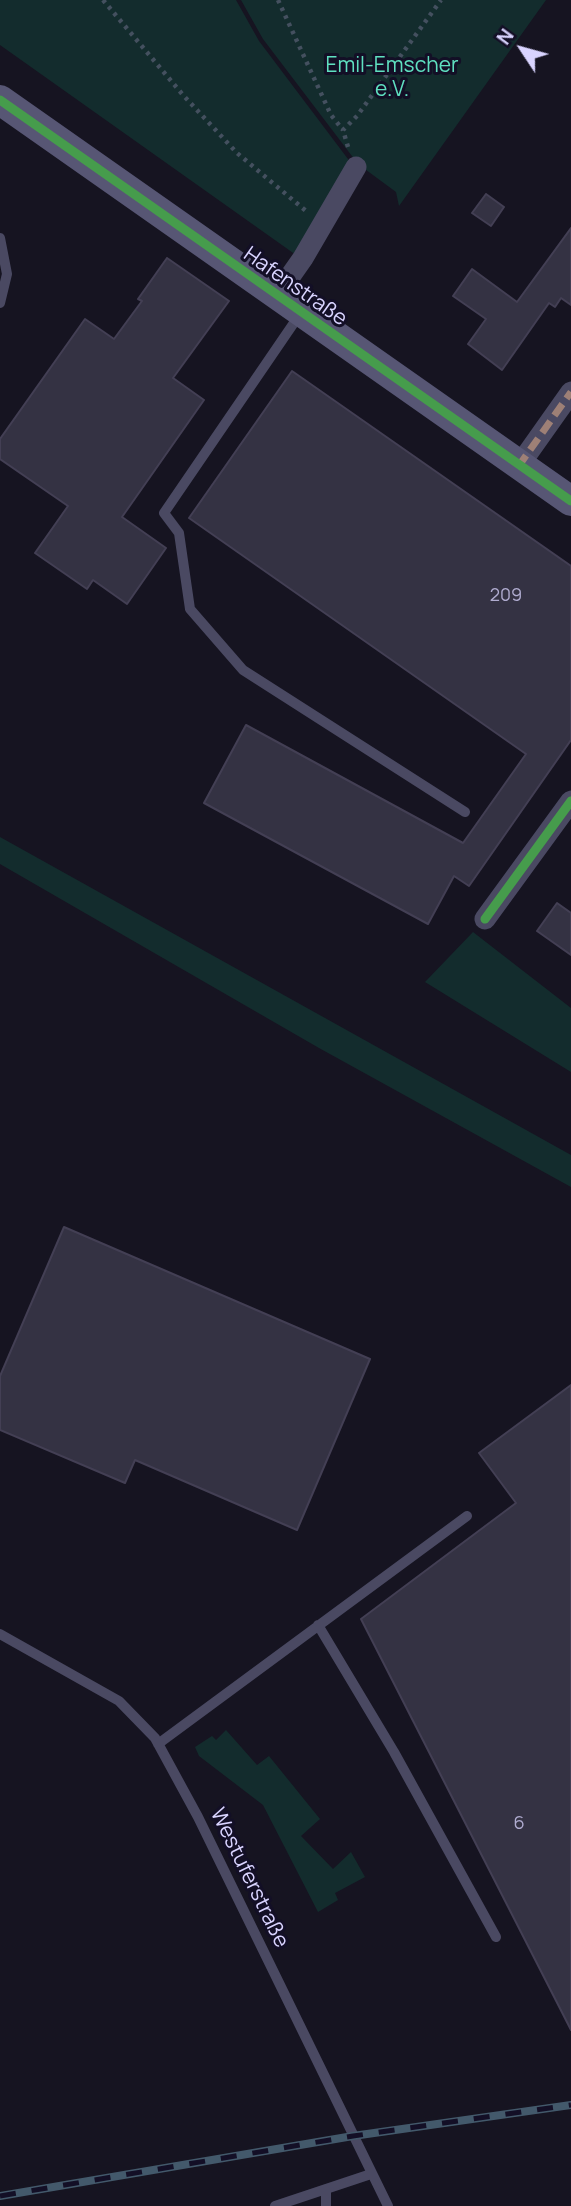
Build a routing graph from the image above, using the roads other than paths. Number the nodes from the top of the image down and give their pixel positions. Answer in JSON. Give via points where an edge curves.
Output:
{"nodes":[{"id":1,"x":0,"y":100,"type":"edge"},
{"id":2,"x":356,"y":167,"type":"road end"},
{"id":3,"x":0,"y":238,"type":"edge"},
{"id":4,"x":0,"y":303,"type":"edge"},
{"id":5,"x":289,"y":304,"type":"junction"},
{"id":6,"x":571,"y":392,"type":"edge"},
{"id":7,"x":518,"y":467,"type":"junction"},
{"id":8,"x":571,"y":501,"type":"edge"},
{"id":9,"x":571,"y":801,"type":"edge"},
{"id":10,"x":465,"y":812,"type":"dead end"},
{"id":11,"x":485,"y":919,"type":"dead end"},
{"id":12,"x":467,"y":1516,"type":"dead end"},
{"id":13,"x":318,"y":1625,"type":"junction"},
{"id":14,"x":0,"y":1634,"type":"edge"},
{"id":15,"x":158,"y":1744,"type":"junction"},
{"id":16,"x":496,"y":1937,"type":"dead end"},
{"id":17,"x":371,"y":2174,"type":"junction"},
{"id":18,"x":326,"y":2189,"type":"junction"},
{"id":19,"x":275,"y":2206,"type":"edge"},
{"id":20,"x":326,"y":2206,"type":"edge"},
{"id":21,"x":388,"y":2206,"type":"edge"}],
"edges":[{"from":1,"to":5,"type":"street","name":"Hafenstraße"},
{"from":2,"to":5,"type":"street","name":"Hafenstraße","via":[[323,225]]},
{"from":3,"to":4,"type":"lane","via":[[7,274]]},
{"from":5,"to":7,"type":"street","name":"Hafenstraße"},
{"from":5,"to":10,"type":"lane","via":[[164,513],[179,533],[190,609],[243,670]]},
{"from":6,"to":7,"type":"street"},
{"from":7,"to":8,"type":"street","name":"Hafenstraße"},
{"from":9,"to":11,"type":"street"},
{"from":12,"to":13,"type":"lane"},
{"from":13,"to":15,"type":"lane"},
{"from":13,"to":16,"type":"lane"},
{"from":14,"to":15,"type":"lane","name":"Westuferstraße","via":[[119,1701]]},
{"from":15,"to":17,"type":"lane","name":"Westuferstraße"},
{"from":17,"to":18,"type":"lane"},
{"from":17,"to":21,"type":"lane","name":"Westuferstraße"},
{"from":18,"to":19,"type":"lane"},
{"from":18,"to":20,"type":"lane"}]}
